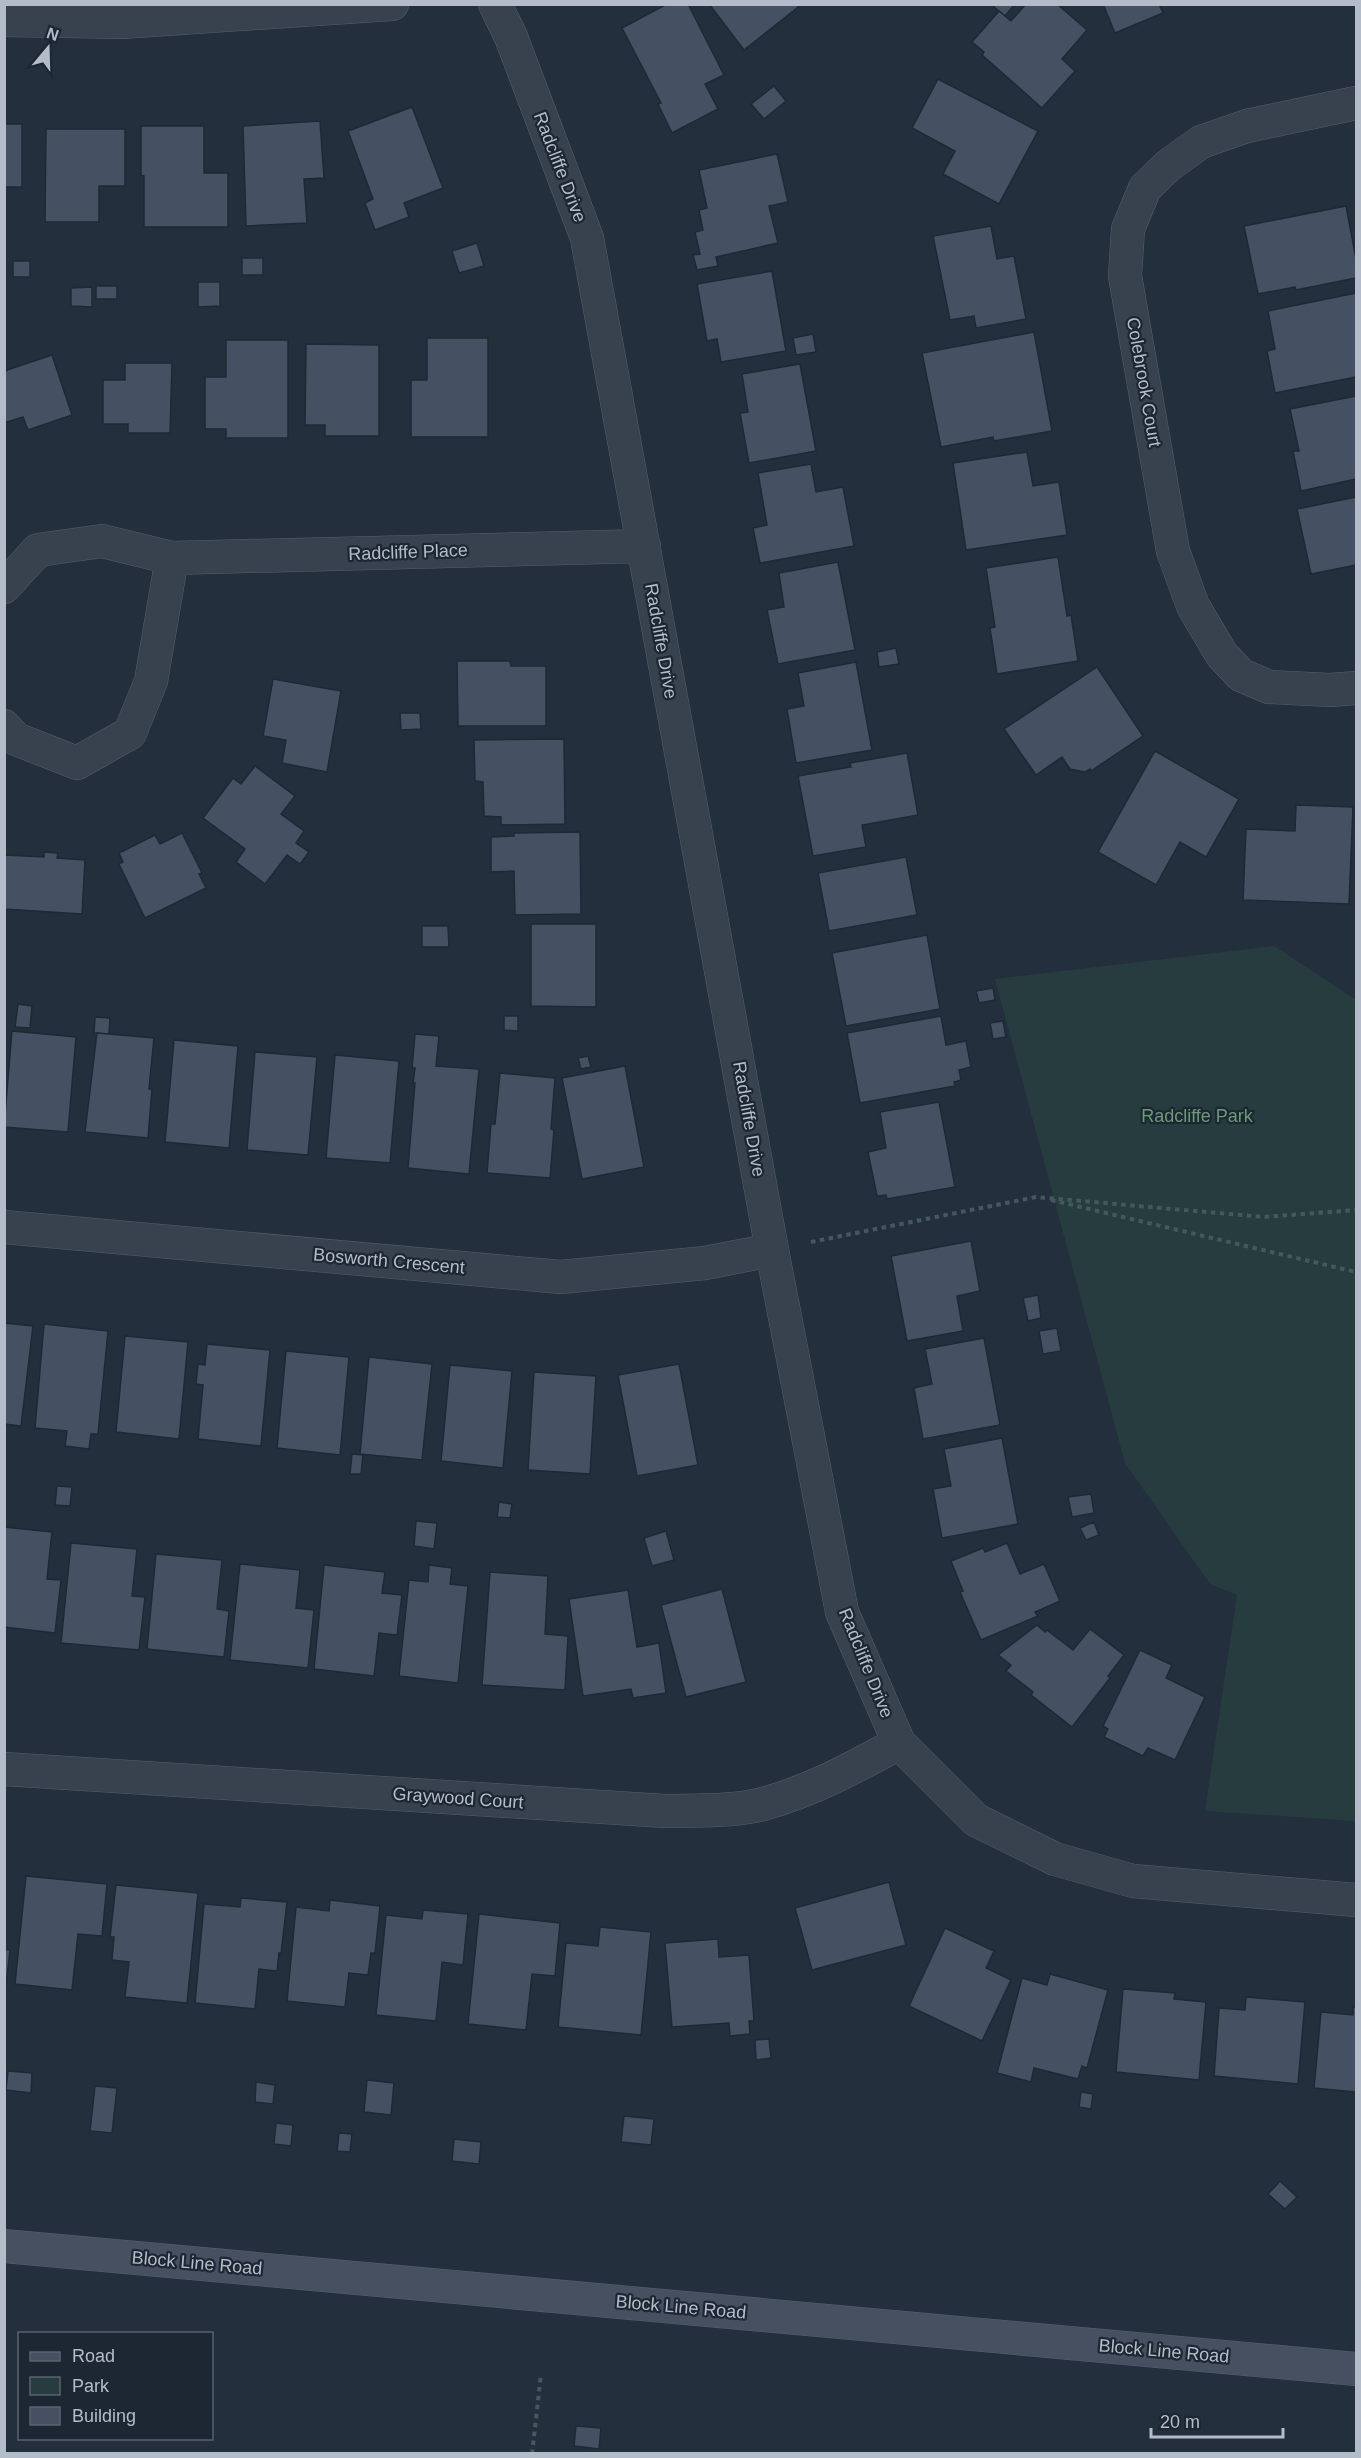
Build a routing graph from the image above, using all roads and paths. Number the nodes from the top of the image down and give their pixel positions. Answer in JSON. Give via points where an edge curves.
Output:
{"nodes":[{"id":1,"x":392,"y":4,"type":"edge"},
{"id":2,"x":495,"y":4,"type":"edge"},
{"id":3,"x":4,"y":20,"type":"edge"},
{"id":4,"x":1356,"y":103,"type":"edge"},
{"id":5,"x":644,"y":546,"type":"junction"},
{"id":6,"x":172,"y":558,"type":"junction"},
{"id":7,"x":4,"y":586,"type":"edge"},
{"id":8,"x":1356,"y":688,"type":"edge"},
{"id":9,"x":4,"y":726,"type":"edge"},
{"id":10,"x":1036,"y":1197,"type":"junction"},
{"id":11,"x":1356,"y":1210,"type":"edge"},
{"id":12,"x":4,"y":1227,"type":"edge"},
{"id":13,"x":772,"y":1250,"type":"junction"},
{"id":14,"x":1356,"y":1272,"type":"edge"},
{"id":15,"x":899,"y":1743,"type":"junction"},
{"id":16,"x":4,"y":1769,"type":"edge"},
{"id":17,"x":1356,"y":1900,"type":"edge"},
{"id":18,"x":4,"y":2246,"type":"edge"},
{"id":19,"x":1356,"y":2369,"type":"edge"},
{"id":20,"x":541,"y":2374,"type":"dead end"},
{"id":21,"x":532,"y":2454,"type":"edge"}],
"edges":[{"from":1,"to":3,"type":"street","via":[[122,22]]},
{"from":2,"to":5,"type":"street","name":"Radcliffe Drive","via":[[586,238]]},
{"from":4,"to":8,"type":"street","name":"Colebrook Court","via":[[1229,132],[1201,142],[1169,165],[1145,188],[1128,230],[1125,276],[1173,551],[1193,606],[1222,654],[1241,675],[1269,687]]},
{"from":5,"to":6,"type":"street","name":"Radcliffe Place"},
{"from":5,"to":13,"type":"street","name":"Radcliffe Drive"},
{"from":6,"to":7,"type":"street","name":"Radcliffe Place","via":[[102,541],[38,550]]},
{"from":6,"to":9,"type":"street","via":[[151,681],[130,733],[77,763],[16,739]]},
{"from":10,"to":11,"type":"path","via":[[1264,1217]]},
{"from":10,"to":13,"type":"path"},
{"from":10,"to":14,"type":"path"},
{"from":12,"to":13,"type":"street","name":"Bosworth Crescent","via":[[561,1277],[705,1263]]},
{"from":13,"to":15,"type":"street","name":"Radcliffe Drive","via":[[842,1612]]},
{"from":15,"to":16,"type":"street","name":"Graywood Court","via":[[842,1773],[761,1804],[715,1810],[665,1811]]},
{"from":15,"to":17,"type":"street","name":"Radcliffe Drive","via":[[976,1820],[1055,1859],[1133,1881]]},
{"from":18,"to":19,"type":"street","name":"Block Line Road"},
{"from":20,"to":21,"type":"path"}]}
